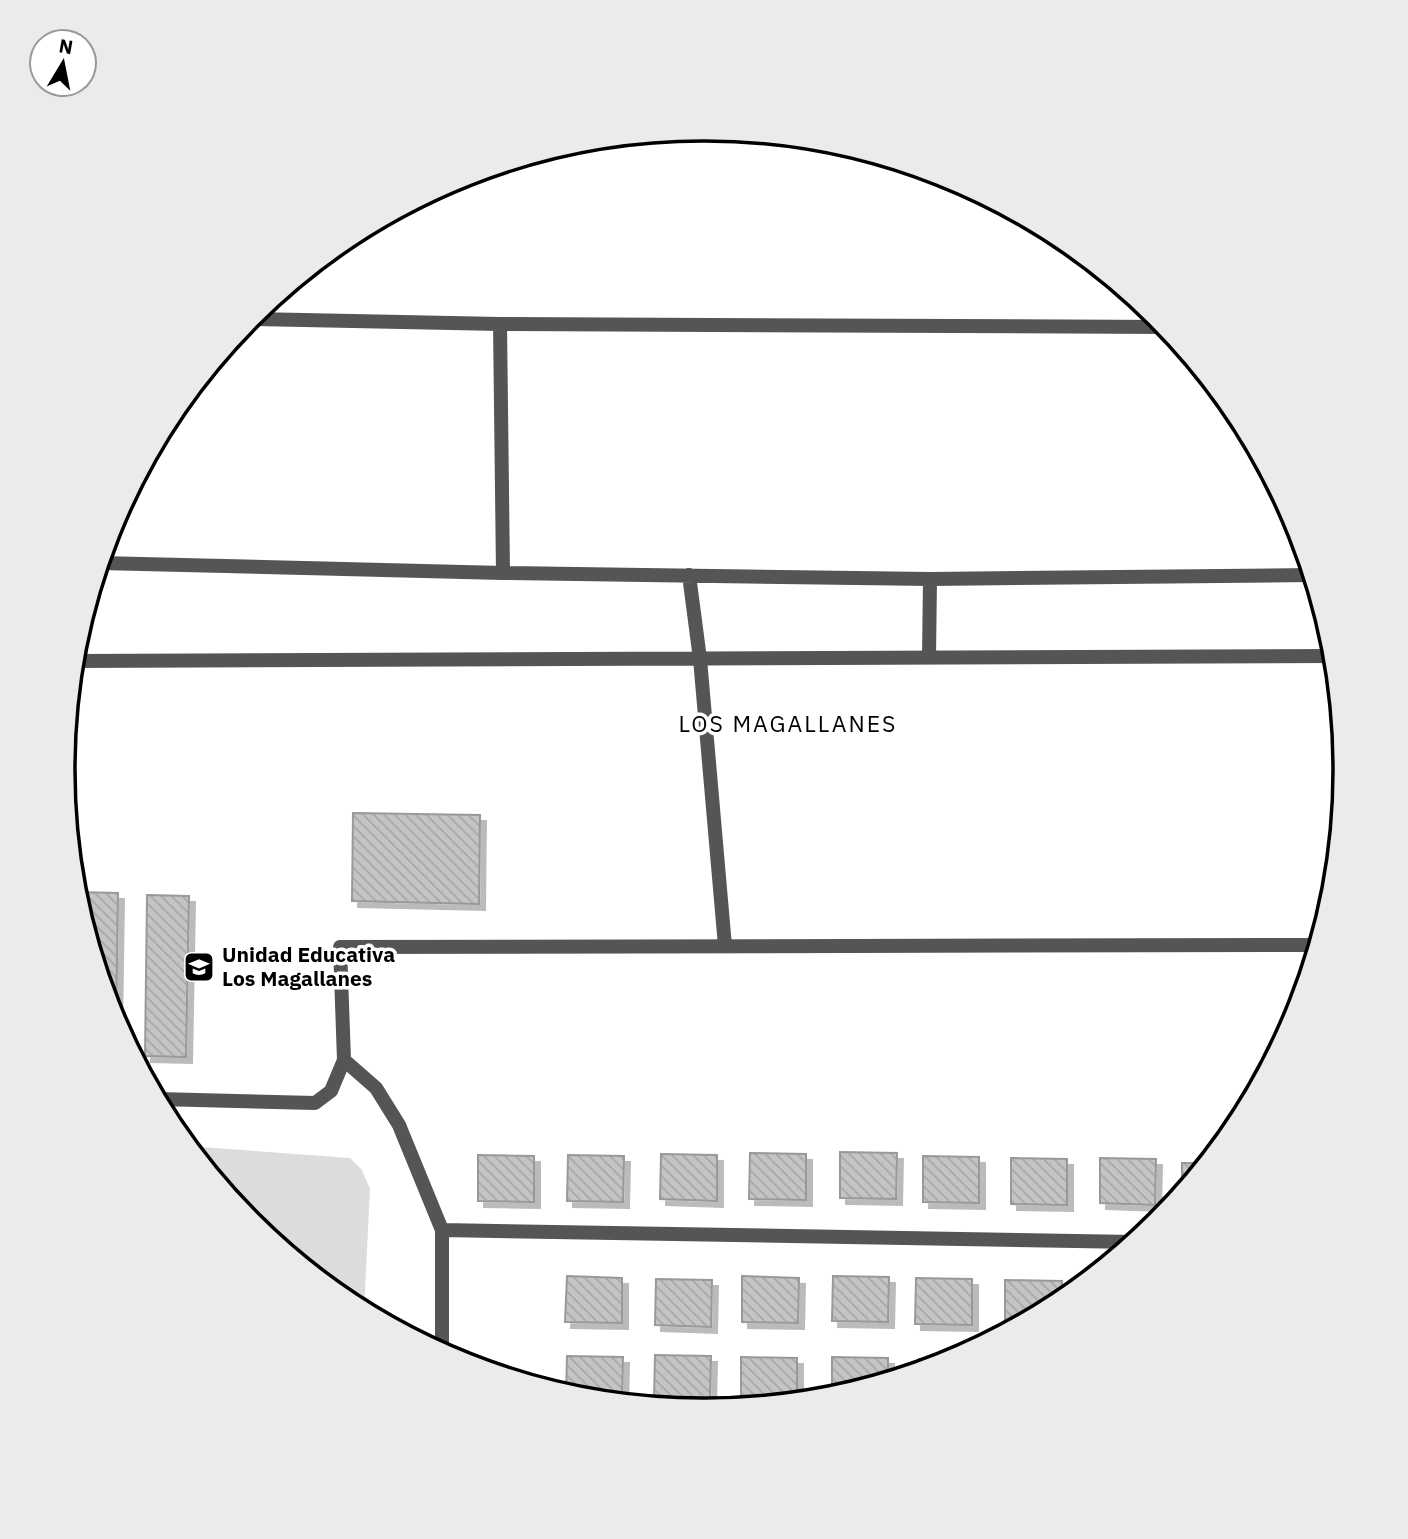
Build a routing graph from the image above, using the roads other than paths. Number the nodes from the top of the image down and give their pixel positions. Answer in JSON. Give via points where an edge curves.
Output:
{"nodes":[{"id":1,"x":265,"y":319,"type":"edge"},
{"id":2,"x":500,"y":324,"type":"junction"},
{"id":3,"x":1151,"y":327,"type":"edge"},
{"id":4,"x":110,"y":563,"type":"edge"},
{"id":5,"x":503,"y":573,"type":"junction"},
{"id":6,"x":689,"y":575,"type":"junction"},
{"id":7,"x":1301,"y":575,"type":"edge"},
{"id":8,"x":930,"y":579,"type":"junction"},
{"id":9,"x":1322,"y":656,"type":"edge"},
{"id":10,"x":929,"y":657,"type":"junction"},
{"id":11,"x":700,"y":659,"type":"junction"},
{"id":12,"x":85,"y":661,"type":"edge"},
{"id":13,"x":1307,"y":944,"type":"edge"},
{"id":14,"x":725,"y":946,"type":"junction"},
{"id":15,"x":344,"y":1060,"type":"junction"},
{"id":16,"x":169,"y":1099,"type":"edge"},
{"id":17,"x":442,"y":1230,"type":"junction"},
{"id":18,"x":1119,"y":1242,"type":"edge"},
{"id":19,"x":442,"y":1340,"type":"edge"}],
"edges":[{"from":1,"to":2,"type":"street"},
{"from":2,"to":3,"type":"street"},
{"from":2,"to":5,"type":"street"},
{"from":4,"to":5,"type":"street"},
{"from":5,"to":6,"type":"street"},
{"from":6,"to":8,"type":"street"},
{"from":6,"to":11,"type":"street"},
{"from":7,"to":8,"type":"street"},
{"from":8,"to":10,"type":"street"},
{"from":9,"to":10,"type":"street"},
{"from":10,"to":11,"type":"street"},
{"from":11,"to":12,"type":"street"},
{"from":11,"to":14,"type":"street"},
{"from":13,"to":14,"type":"street"},
{"from":14,"to":15,"type":"street","via":[[340,947]]},
{"from":15,"to":16,"type":"street","via":[[331,1091],[315,1102]]},
{"from":15,"to":17,"type":"street","via":[[376,1088],[399,1125]]},
{"from":17,"to":18,"type":"street"},
{"from":17,"to":19,"type":"street"}]}
